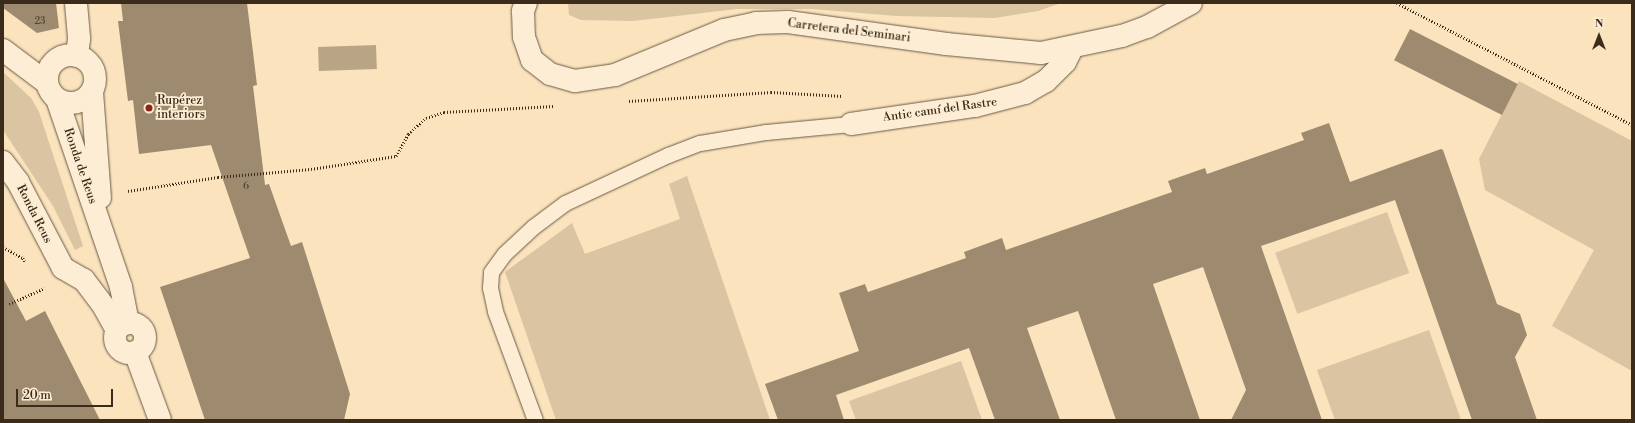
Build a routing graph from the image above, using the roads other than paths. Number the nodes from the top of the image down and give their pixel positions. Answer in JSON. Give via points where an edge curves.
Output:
{"nodes":[{"id":1,"x":76,"y":3,"type":"edge"},
{"id":2,"x":526,"y":3,"type":"edge"},
{"id":3,"x":1191,"y":3,"type":"edge"},
{"id":4,"x":1072,"y":48,"type":"junction"},
{"id":5,"x":3,"y":50,"type":"edge"},
{"id":6,"x":77,"y":56,"type":"junction"},
{"id":7,"x":52,"y":91,"type":"junction"},
{"id":8,"x":92,"y":92,"type":"junction"},
{"id":9,"x":851,"y":124,"type":"joint"},
{"id":10,"x":3,"y":162,"type":"edge"},
{"id":11,"x":104,"y":233,"type":"junction"},
{"id":12,"x":123,"y":327,"type":"junction"},
{"id":13,"x":160,"y":420,"type":"edge"},
{"id":14,"x":535,"y":420,"type":"edge"}],
"edges":[{"from":1,"to":6,"type":"street","via":[[80,39]]},
{"from":2,"to":4,"type":"street","name":"Carretera del Seminari","via":[[523,12],[524,37],[532,60],[550,74],[575,82],[615,75],[724,30],[756,23],[788,22],[946,44],[1041,53]]},
{"from":3,"to":4,"type":"street","via":[[1147,27]]},
{"from":4,"to":9,"type":"street","name":"Antic camí del Rastre","via":[[1065,62],[1046,82],[1025,93],[975,106]]},
{"from":5,"to":7,"type":"street"},
{"from":6,"to":7,"type":"street","via":[[57,59],[48,71]]},
{"from":6,"to":8,"type":"street","via":[[93,68],[95,76]]},
{"from":7,"to":8,"type":"street","via":[[64,103],[80,102]]},
{"from":7,"to":11,"type":"street","name":"Ronda de Reus"},
{"from":8,"to":11,"type":"street"},
{"from":9,"to":14,"type":"lane","via":[[766,132],[700,143],[668,155],[565,203],[533,227],[500,260],[492,272],[490,288],[495,311]]},
{"from":10,"to":12,"type":"street","name":"Ronda Reus","via":[[18,182],[63,268],[84,280]]},
{"from":11,"to":12,"type":"street","via":[[121,287]]},
{"from":12,"to":13,"type":"street","via":[[141,328],[144,333],[143,346],[135,352]]}]}
